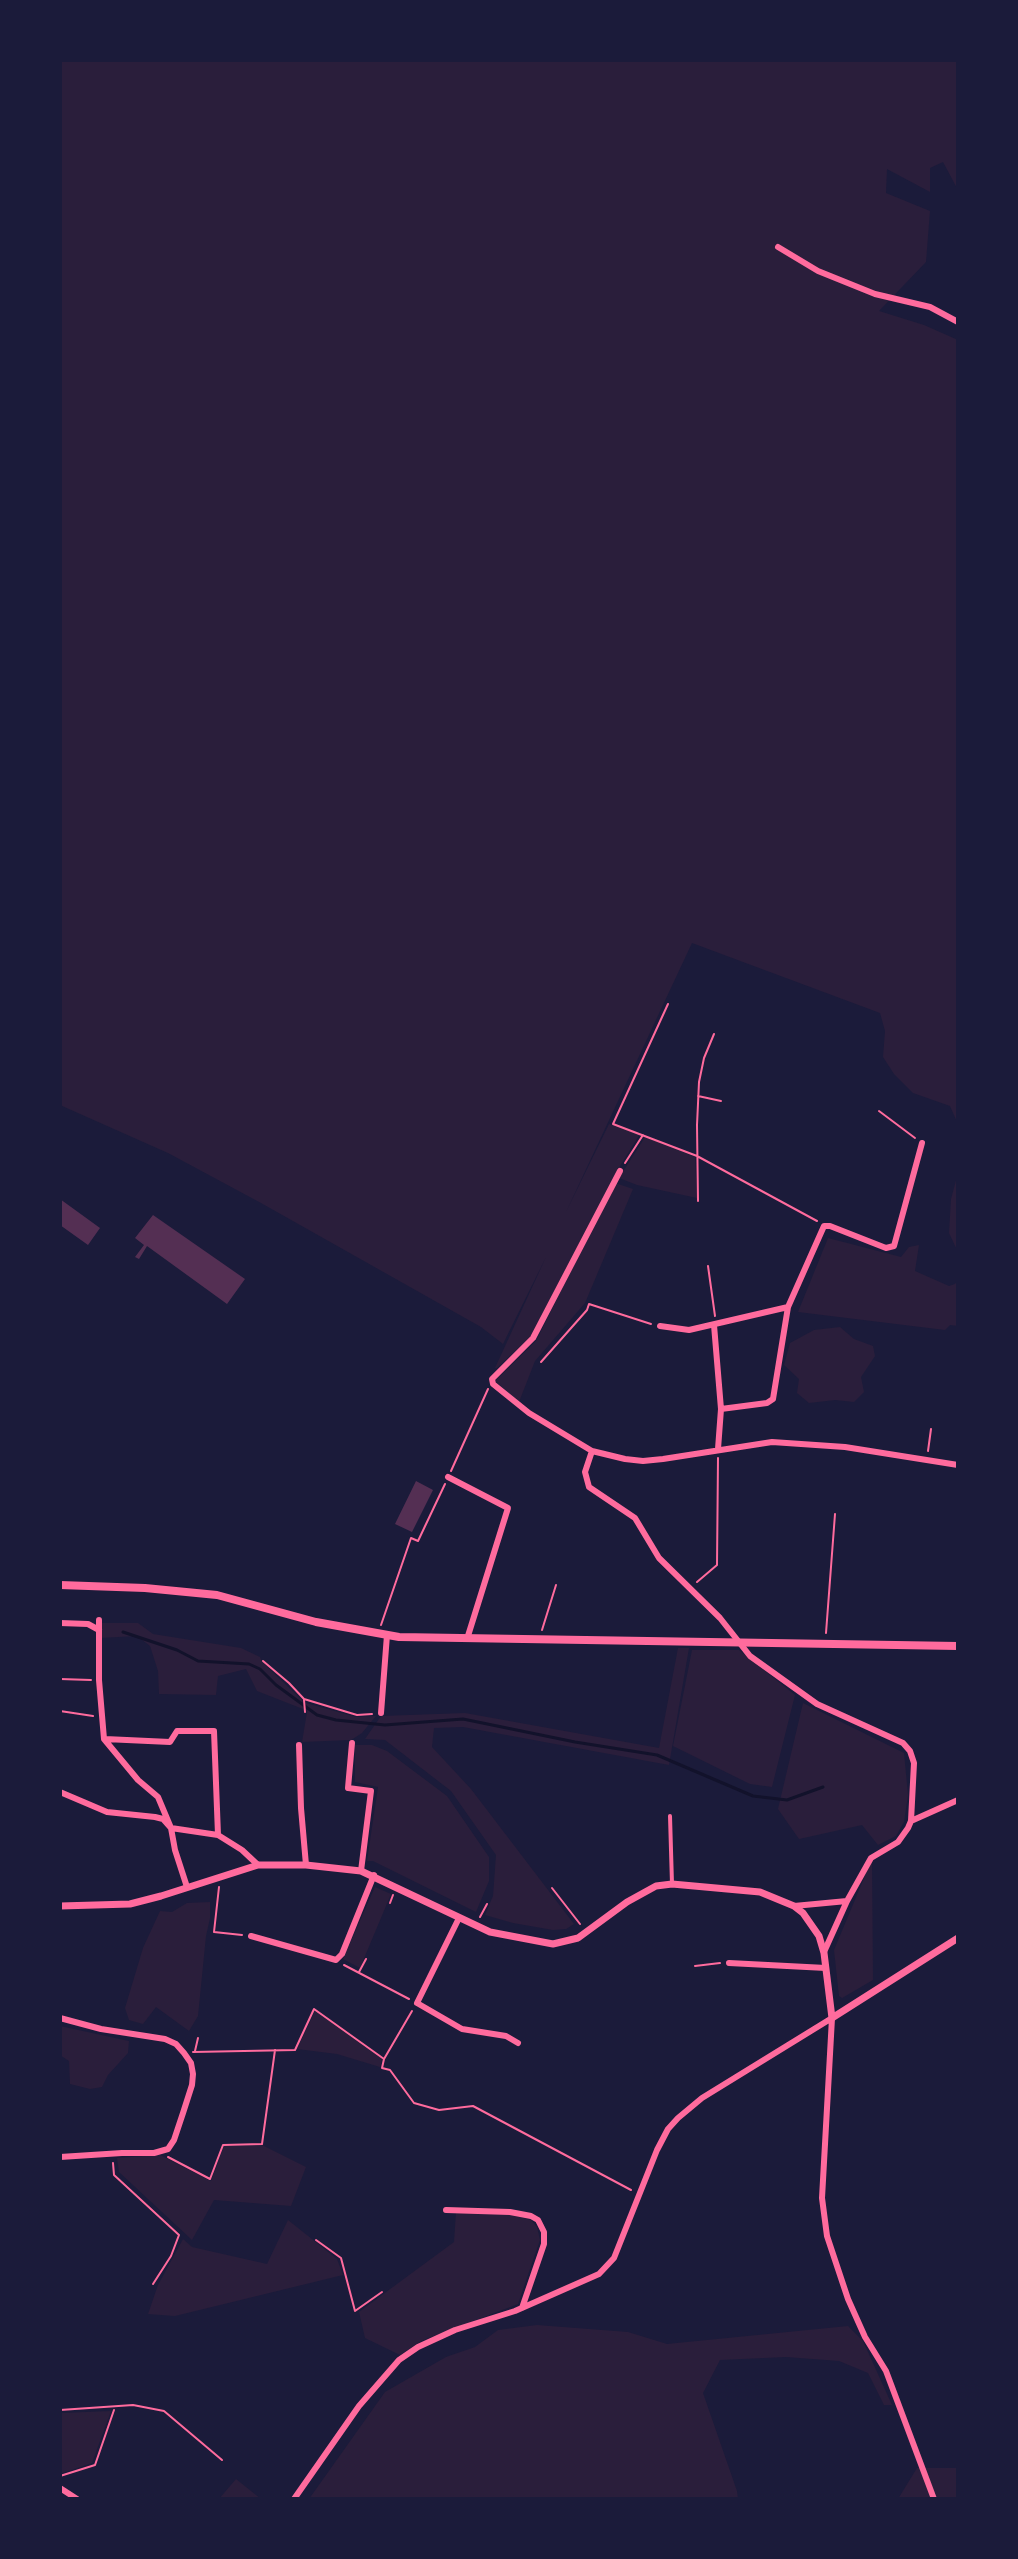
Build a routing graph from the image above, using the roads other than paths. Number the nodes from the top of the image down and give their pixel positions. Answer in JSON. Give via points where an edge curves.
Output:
{"nodes":[{"id":1,"x":778,"y":247,"type":"dead end"},
{"id":2,"x":958,"y":322,"type":"edge"},
{"id":3,"x":922,"y":1143,"type":"road end"},
{"id":4,"x":620,"y":1171,"type":"road end"},
{"id":5,"x":788,"y":1307,"type":"junction"},
{"id":6,"x":714,"y":1325,"type":"junction"},
{"id":7,"x":660,"y":1326,"type":"road end"},
{"id":8,"x":721,"y":1409,"type":"junction"},
{"id":9,"x":718,"y":1449,"type":"junction"},
{"id":10,"x":592,"y":1451,"type":"junction"},
{"id":11,"x":958,"y":1465,"type":"edge"},
{"id":12,"x":448,"y":1477,"type":"road end"},
{"id":13,"x":60,"y":1585,"type":"edge"},
{"id":14,"x":99,"y":1620,"type":"dead end"},
{"id":15,"x":60,"y":1623,"type":"edge"},
{"id":16,"x":99,"y":1630,"type":"junction"},
{"id":17,"x":382,"y":1634,"type":"junction"},
{"id":18,"x":467,"y":1639,"type":"junction"},
{"id":19,"x":738,"y":1643,"type":"junction"},
{"id":20,"x":958,"y":1646,"type":"edge"},
{"id":21,"x":381,"y":1713,"type":"road end"},
{"id":22,"x":104,"y":1739,"type":"junction"},
{"id":23,"x":352,"y":1743,"type":"dead end"},
{"id":24,"x":299,"y":1745,"type":"dead end"},
{"id":25,"x":60,"y":1792,"type":"edge"},
{"id":26,"x":958,"y":1800,"type":"edge"},
{"id":27,"x":670,"y":1816,"type":"dead end"},
{"id":28,"x":911,"y":1821,"type":"junction"},
{"id":29,"x":171,"y":1828,"type":"junction"},
{"id":30,"x":218,"y":1835,"type":"junction"},
{"id":31,"x":258,"y":1865,"type":"junction"},
{"id":32,"x":306,"y":1865,"type":"junction"},
{"id":33,"x":361,"y":1871,"type":"junction"},
{"id":34,"x":374,"y":1875,"type":"junction"},
{"id":35,"x":672,"y":1884,"type":"junction"},
{"id":36,"x":187,"y":1887,"type":"junction"},
{"id":37,"x":847,"y":1901,"type":"junction"},
{"id":38,"x":60,"y":1906,"type":"edge"},
{"id":39,"x":794,"y":1906,"type":"junction"},
{"id":40,"x":459,"y":1918,"type":"junction"},
{"id":41,"x":251,"y":1936,"type":"road end"},
{"id":42,"x":958,"y":1938,"type":"edge"},
{"id":43,"x":824,"y":1953,"type":"junction"},
{"id":44,"x":729,"y":1963,"type":"road end"},
{"id":45,"x":826,"y":1968,"type":"junction"},
{"id":46,"x":60,"y":2018,"type":"edge"},
{"id":47,"x":832,"y":2018,"type":"junction"},
{"id":48,"x":518,"y":2043,"type":"dead end"},
{"id":49,"x":60,"y":2157,"type":"edge"},
{"id":50,"x":446,"y":2210,"type":"dead end"},
{"id":51,"x":522,"y":2308,"type":"junction"},
{"id":52,"x":60,"y":2488,"type":"edge"},
{"id":53,"x":77,"y":2499,"type":"edge"},
{"id":54,"x":294,"y":2499,"type":"edge"},
{"id":55,"x":934,"y":2499,"type":"edge"}],
"edges":[{"from":1,"to":2,"type":"street","via":[[818,271],[875,294],[930,307]]},
{"from":3,"to":5,"type":"street","via":[[892,1248],[825,1225]]},
{"from":4,"to":10,"type":"street","via":[[533,1338],[492,1381],[529,1413]]},
{"from":5,"to":6,"type":"street"},
{"from":5,"to":8,"type":"street","via":[[773,1399]]},
{"from":6,"to":7,"type":"street","via":[[689,1330]]},
{"from":6,"to":8,"type":"street"},
{"from":8,"to":9,"type":"street"},
{"from":9,"to":10,"type":"street","via":[[643,1461]]},
{"from":9,"to":11,"type":"street","via":[[772,1442]]},
{"from":10,"to":19,"type":"street","via":[[585,1472],[589,1487],[635,1518],[659,1558]]},
{"from":12,"to":18,"type":"street","via":[[508,1508]]},
{"from":13,"to":17,"type":"main road","via":[[217,1595]]},
{"from":14,"to":16,"type":"street"},
{"from":15,"to":16,"type":"street"},
{"from":16,"to":22,"type":"street"},
{"from":17,"to":18,"type":"main road"},
{"from":17,"to":21,"type":"street"},
{"from":18,"to":19,"type":"main road"},
{"from":19,"to":20,"type":"main road"},
{"from":19,"to":28,"type":"street","via":[[817,1704],[907,1746],[914,1763]]},
{"from":22,"to":29,"type":"street","via":[[158,1797]]},
{"from":22,"to":30,"type":"street","via":[[170,1742],[177,1731],[214,1731]]},
{"from":23,"to":33,"type":"street","via":[[348,1788],[371,1791]]},
{"from":24,"to":32,"type":"street"},
{"from":25,"to":29,"type":"street","via":[[107,1812],[163,1819]]},
{"from":26,"to":28,"type":"street"},
{"from":27,"to":35,"type":"street"},
{"from":28,"to":37,"type":"street","via":[[904,1837],[871,1858]]},
{"from":29,"to":30,"type":"street"},
{"from":29,"to":36,"type":"street"},
{"from":30,"to":31,"type":"street"},
{"from":31,"to":32,"type":"street"},
{"from":31,"to":36,"type":"street"},
{"from":32,"to":33,"type":"street"},
{"from":33,"to":34,"type":"street"},
{"from":34,"to":40,"type":"street"},
{"from":34,"to":41,"type":"street","via":[[336,1960]]},
{"from":35,"to":39,"type":"street","via":[[760,1892]]},
{"from":35,"to":40,"type":"street","via":[[647,1890],[564,1943],[490,1932]]},
{"from":36,"to":38,"type":"street","via":[[130,1904]]},
{"from":37,"to":39,"type":"street"},
{"from":37,"to":43,"type":"street"},
{"from":39,"to":43,"type":"street","via":[[814,1929]]},
{"from":40,"to":48,"type":"street","via":[[417,2003],[462,2029]]},
{"from":42,"to":47,"type":"street"},
{"from":43,"to":45,"type":"street"},
{"from":44,"to":45,"type":"street"},
{"from":45,"to":47,"type":"street"},
{"from":46,"to":49,"type":"street","via":[[176,2044],[191,2063],[192,2085],[168,2149]]},
{"from":47,"to":51,"type":"street","via":[[685,2112],[661,2141],[618,2250],[604,2269]]},
{"from":47,"to":55,"type":"street","via":[[822,2198],[827,2236],[848,2299],[886,2371]]},
{"from":50,"to":51,"type":"street","via":[[510,2212],[538,2220],[544,2244]]},
{"from":51,"to":54,"type":"street","via":[[455,2330],[399,2360],[359,2406]]},
{"from":52,"to":53,"type":"street"}]}
